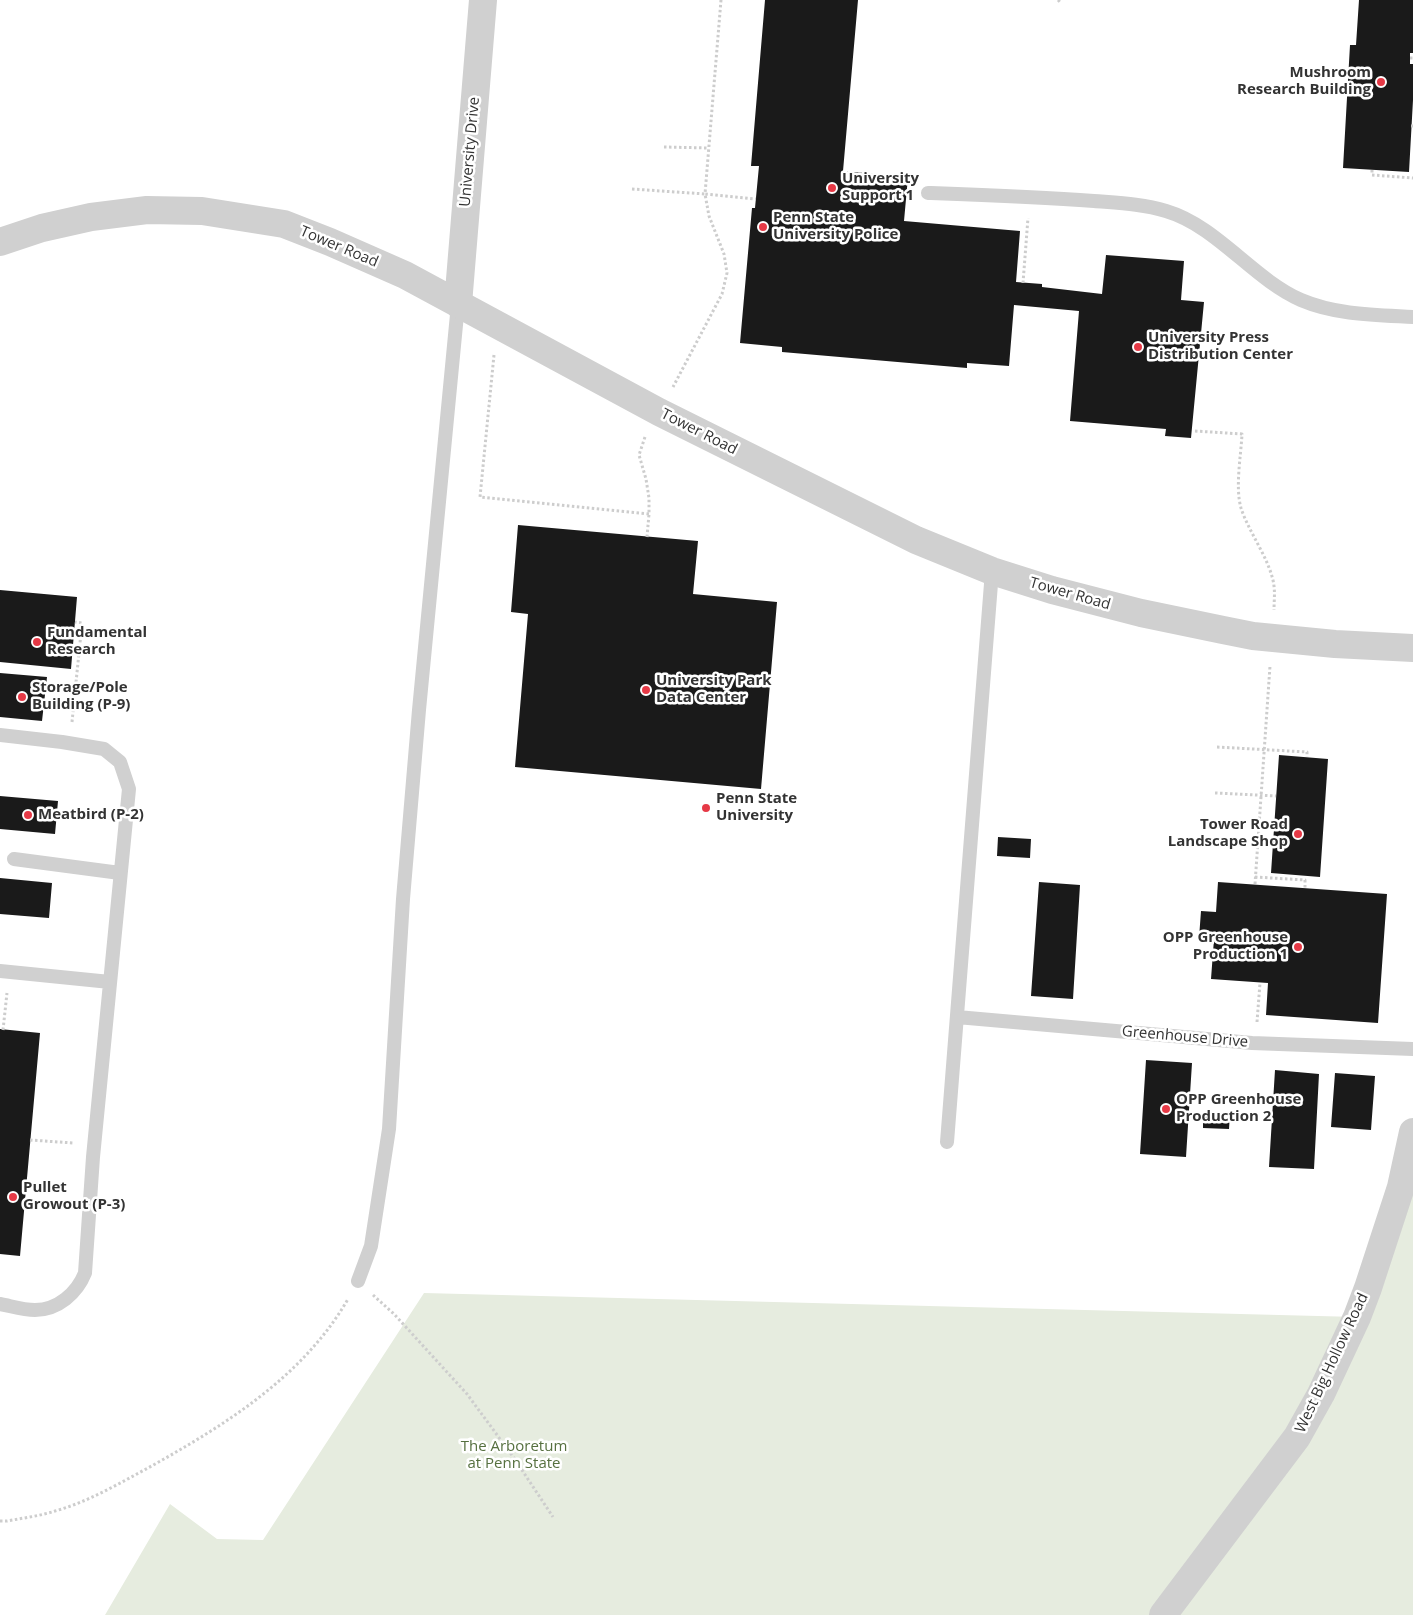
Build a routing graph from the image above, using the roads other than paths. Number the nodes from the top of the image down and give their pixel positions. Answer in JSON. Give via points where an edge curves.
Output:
{"nodes":[{"id":1,"x":483,"y":0,"type":"edge"},
{"id":2,"x":928,"y":193,"type":"dead end"},
{"id":3,"x":0,"y":242,"type":"edge"},
{"id":4,"x":458,"y":304,"type":"junction"},
{"id":5,"x":1413,"y":317,"type":"edge"},
{"id":6,"x":992,"y":571,"type":"junction"},
{"id":7,"x":1413,"y":648,"type":"edge"},
{"id":8,"x":0,"y":735,"type":"edge"},
{"id":9,"x":14,"y":859,"type":"dead end"},
{"id":10,"x":120,"y":872,"type":"junction"},
{"id":11,"x":5,"y":971,"type":"edge"},
{"id":12,"x":110,"y":982,"type":"junction"},
{"id":13,"x":957,"y":1017,"type":"junction"},
{"id":14,"x":1413,"y":1049,"type":"edge"},
{"id":15,"x":1413,"y":1132,"type":"edge"},
{"id":16,"x":947,"y":1142,"type":"dead end"},
{"id":17,"x":358,"y":1281,"type":"road end"},
{"id":18,"x":0,"y":1304,"type":"edge"},
{"id":19,"x":1162,"y":1615,"type":"edge"}],
"edges":[{"from":1,"to":4,"type":"street","name":"University Drive"},
{"from":2,"to":5,"type":"lane","via":[[1030,197],[1165,210],[1187,219],[1300,300],[1357,314]]},
{"from":3,"to":4,"type":"street","name":"Tower Road","via":[[91,217],[147,210],[202,211],[284,224],[405,275]]},
{"from":4,"to":6,"type":"street","name":"Tower Road","via":[[659,412],[916,540]]},
{"from":4,"to":17,"type":"lane","via":[[403,899],[389,1129],[370,1246]]},
{"from":6,"to":7,"type":"street","name":"Tower Road","via":[[1140,613],[1253,636]]},
{"from":6,"to":13,"type":"lane"},
{"from":8,"to":10,"type":"lane","via":[[104,749],[120,762],[128,789]]},
{"from":9,"to":10,"type":"lane"},
{"from":10,"to":12,"type":"lane"},
{"from":11,"to":12,"type":"lane"},
{"from":12,"to":18,"type":"lane","via":[[85,1273],[80,1286],[51,1307],[35,1310]]},
{"from":13,"to":14,"type":"lane","name":"Greenhouse Drive","via":[[1256,1043]]},
{"from":13,"to":16,"type":"lane"},
{"from":15,"to":19,"type":"street","name":"West Big Hollow Road","via":[[1401,1187],[1368,1288],[1321,1394],[1297,1437]]}]}
